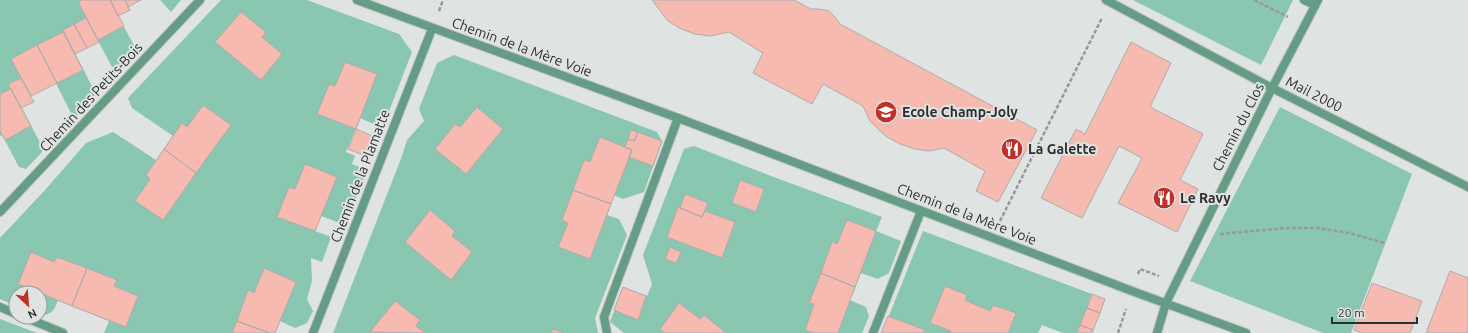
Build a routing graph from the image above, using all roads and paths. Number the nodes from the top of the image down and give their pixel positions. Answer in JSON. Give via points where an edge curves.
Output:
{"nodes":[{"id":1,"x":200,"y":0,"type":"edge"},
{"id":2,"x":357,"y":0,"type":"edge"},
{"id":3,"x":1254,"y":0,"type":"edge"},
{"id":4,"x":1304,"y":0,"type":"edge"},
{"id":5,"x":1108,"y":1,"type":"edge"},
{"id":6,"x":1120,"y":3,"type":"edge"},
{"id":7,"x":1316,"y":3,"type":"edge"},
{"id":8,"x":1305,"y":25,"type":"junction"},
{"id":9,"x":432,"y":29,"type":"junction"},
{"id":10,"x":1272,"y":88,"type":"junction"},
{"id":11,"x":678,"y":118,"type":"junction"},
{"id":12,"x":1468,"y":187,"type":"edge"},
{"id":13,"x":921,"y":211,"type":"junction"},
{"id":14,"x":0,"y":212,"type":"edge"},
{"id":15,"x":991,"y":237,"type":"junction"},
{"id":16,"x":1198,"y":238,"type":"junction"},
{"id":17,"x":1386,"y":244,"type":"dead end"},
{"id":18,"x":1166,"y":303,"type":"junction"},
{"id":19,"x":44,"y":325,"type":"edge"},
{"id":20,"x":63,"y":333,"type":"edge"},
{"id":21,"x":313,"y":333,"type":"edge"},
{"id":22,"x":607,"y":333,"type":"edge"},
{"id":23,"x":873,"y":333,"type":"edge"},
{"id":24,"x":1157,"y":333,"type":"edge"},
{"id":25,"x":1246,"y":333,"type":"edge"}],
"edges":[{"from":1,"to":14,"type":"street","name":"Chemin des Petits-Bois"},
{"from":2,"to":9,"type":"street","name":"Chemin de la Mère Voie"},
{"from":3,"to":8,"type":"path"},
{"from":4,"to":7,"type":"street"},
{"from":5,"to":6,"type":"street","name":"Mail 2000"},
{"from":5,"to":15,"type":"path"},
{"from":6,"to":10,"type":"street","name":"Mail 2000"},
{"from":7,"to":8,"type":"street","name":"Chemin du Clos"},
{"from":8,"to":10,"type":"street","name":"Chemin du Clos"},
{"from":9,"to":11,"type":"street","name":"Chemin de la Mère Voie"},
{"from":9,"to":21,"type":"street","name":"Chemin de la Plamatte"},
{"from":10,"to":12,"type":"street","name":"Mail 2000"},
{"from":10,"to":16,"type":"street","name":"Chemin du Clos"},
{"from":11,"to":13,"type":"street","name":"Chemin de la Mère Voie"},
{"from":11,"to":22,"type":"street","via":[[604,317]]},
{"from":13,"to":15,"type":"street","name":"Chemin de la Mère Voie"},
{"from":13,"to":23,"type":"street"},
{"from":15,"to":18,"type":"street","name":"Chemin de la Mère Voie"},
{"from":16,"to":17,"type":"path","via":[[1242,231],[1317,228],[1348,233]]},
{"from":16,"to":18,"type":"street","name":"Chemin du Clos"},
{"from":18,"to":24,"type":"street","name":"Chemin du Clos"},
{"from":18,"to":25,"type":"street","name":"Chemin de la Mère Voie"},
{"from":19,"to":20,"type":"street"}]}
